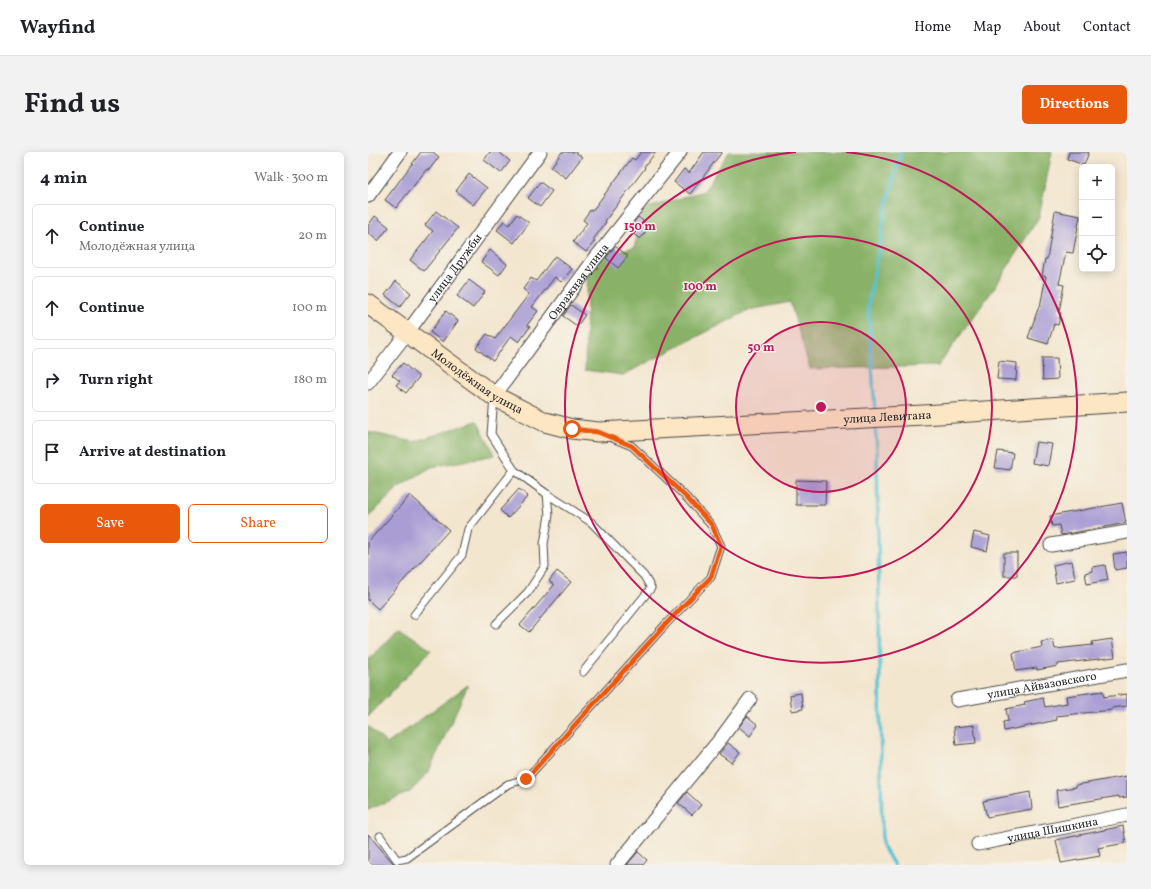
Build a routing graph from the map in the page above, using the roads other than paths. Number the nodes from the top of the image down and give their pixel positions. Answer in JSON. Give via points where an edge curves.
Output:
{"nodes":[{"id":1,"x":400,"y":152,"type":"edge"},
{"id":2,"x":540,"y":152,"type":"edge"},
{"id":3,"x":680,"y":152,"type":"edge"},
{"id":4,"x":368,"y":196,"type":"edge"},
{"id":5,"x":368,"y":304,"type":"edge"},
{"id":6,"x":407,"y":333,"type":"junction"},
{"id":7,"x":368,"y":383,"type":"edge"},
{"id":8,"x":494,"y":396,"type":"junction"},
{"id":9,"x":1127,"y":402,"type":"edge"},
{"id":10,"x":598,"y":432,"type":"junction"},
{"id":11,"x":514,"y":470,"type":"junction"},
{"id":12,"x":547,"y":494,"type":"junction"},
{"id":13,"x":1127,"y":532,"type":"edge"},
{"id":14,"x":1051,"y":545,"type":"dead end"},
{"id":15,"x":414,"y":615,"type":"dead end"},
{"id":16,"x":496,"y":624,"type":"dead end"},
{"id":17,"x":1127,"y":670,"type":"edge"},
{"id":18,"x":583,"y":672,"type":"dead end"},
{"id":19,"x":750,"y":699,"type":"dead end"},
{"id":20,"x":957,"y":700,"type":"dead end"},
{"id":21,"x":1127,"y":815,"type":"edge"},
{"id":22,"x":380,"y":836,"type":"dead end"},
{"id":23,"x":978,"y":844,"type":"dead end"},
{"id":24,"x":617,"y":865,"type":"edge"}],
"edges":[{"from":1,"to":4,"type":"street"},
{"from":2,"to":6,"type":"street","name":"улица Дружбы"},
{"from":3,"to":8,"type":"street","name":"Овражная улица","via":[[594,260]]},
{"from":5,"to":6,"type":"main road","name":"Молодёжная улица"},
{"from":6,"to":7,"type":"street","name":"улица Дружбы"},
{"from":6,"to":8,"type":"main road","name":"Молодёжная улица"},
{"from":8,"to":10,"type":"main road","name":"Молодёжная улица","via":[[545,422]]},
{"from":8,"to":11,"type":"lane","via":[[492,434]]},
{"from":9,"to":10,"type":"main road","name":"улица Левитана"},
{"from":10,"to":22,"type":"lane","via":[[632,446],[712,525],[721,546],[711,577],[526,779],[508,784],[407,858],[397,860]]},
{"from":11,"to":12,"type":"lane"},
{"from":11,"to":15,"type":"lane","via":[[468,529],[462,555]]},
{"from":12,"to":16,"type":"lane","via":[[549,515],[544,544],[545,566],[528,592]]},
{"from":12,"to":18,"type":"lane","via":[[591,522],[644,576],[651,588]]},
{"from":13,"to":14,"type":"street"},
{"from":17,"to":20,"type":"street","name":"улица Айвазовского"},
{"from":19,"to":24,"type":"street","via":[[718,743]]},
{"from":21,"to":23,"type":"street","name":"улица Шишкина"}]}
